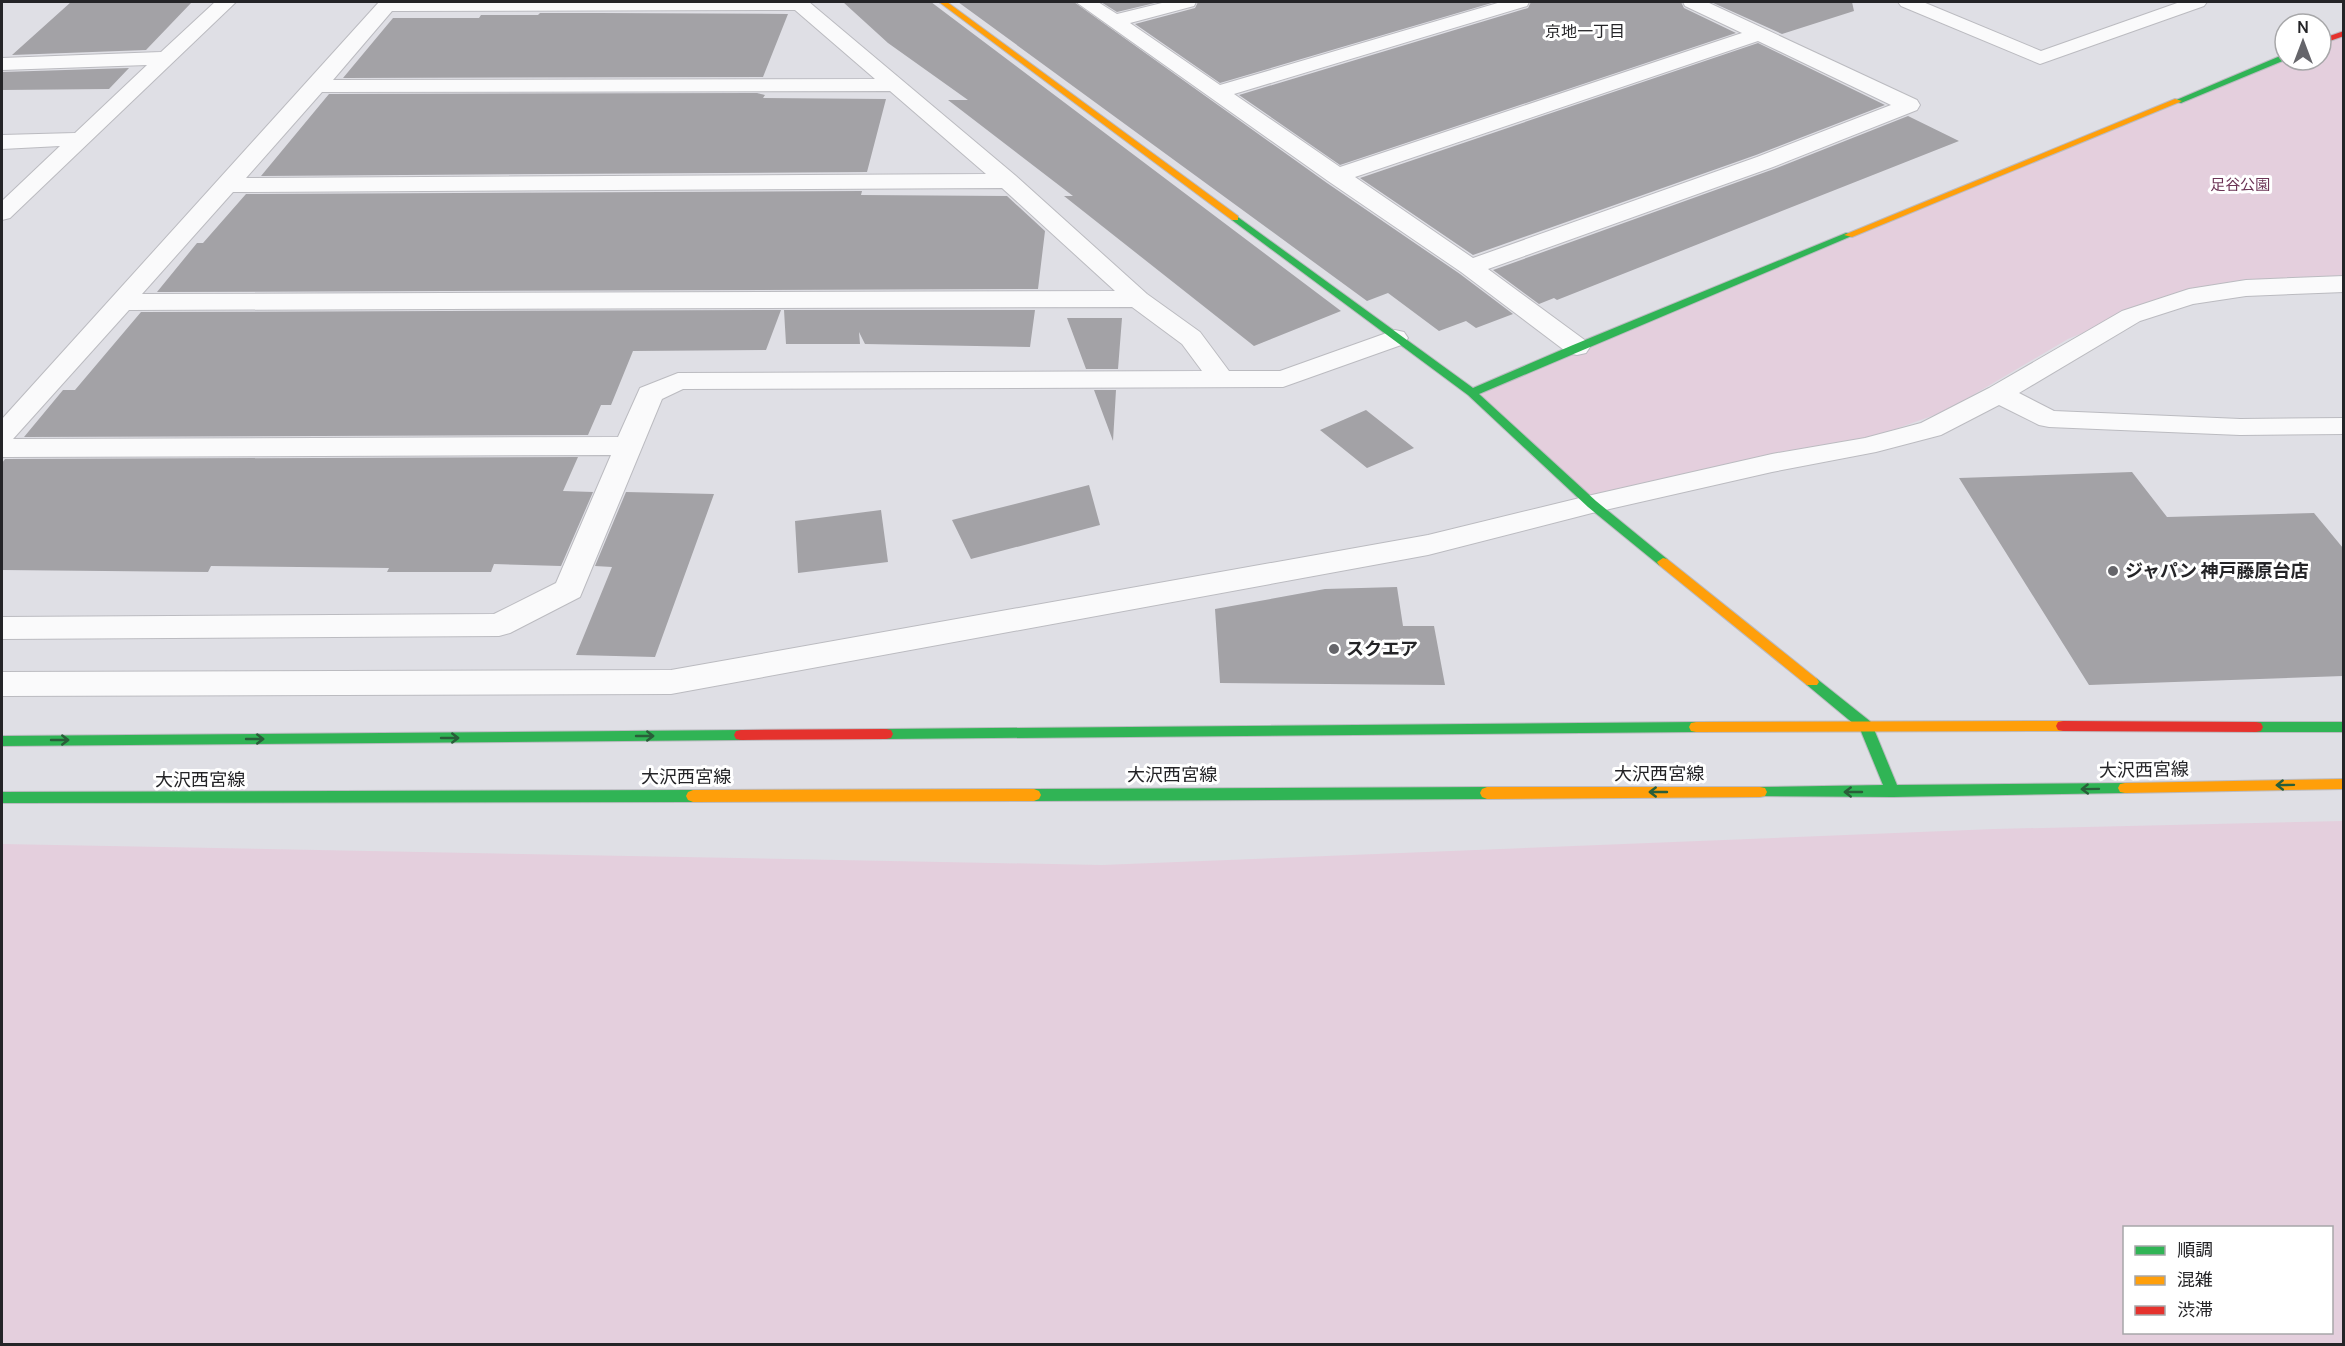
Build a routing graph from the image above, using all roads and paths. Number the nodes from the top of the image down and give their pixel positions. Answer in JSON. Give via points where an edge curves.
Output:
{"nodes":[{"id":1,"x":226,"y":2,"type":"edge"},
{"id":2,"x":943,"y":2,"type":"edge"},
{"id":3,"x":1086,"y":2,"type":"edge"},
{"id":4,"x":1186,"y":2,"type":"edge"},
{"id":5,"x":1520,"y":2,"type":"edge"},
{"id":6,"x":1692,"y":2,"type":"edge"},
{"id":7,"x":1908,"y":2,"type":"edge"},
{"id":8,"x":2197,"y":2,"type":"edge"},
{"id":9,"x":387,"y":3,"type":"edge"},
{"id":10,"x":799,"y":3,"type":"edge"},
{"id":11,"x":1114,"y":21,"type":"junction"},
{"id":12,"x":1759,"y":34,"type":"junction"},
{"id":13,"x":166,"y":58,"type":"junction"},
{"id":14,"x":2273,"y":62,"type":"edge"},
{"id":15,"x":2,"y":64,"type":"edge"},
{"id":16,"x":893,"y":85,"type":"junction"},
{"id":17,"x":316,"y":86,"type":"junction"},
{"id":18,"x":1218,"y":92,"type":"junction"},
{"id":19,"x":79,"y":139,"type":"junction"},
{"id":20,"x":2,"y":142,"type":"edge"},
{"id":21,"x":1336,"y":176,"type":"junction"},
{"id":22,"x":1008,"y":181,"type":"junction"},
{"id":23,"x":227,"y":185,"type":"junction"},
{"id":24,"x":2,"y":213,"type":"edge"},
{"id":25,"x":1470,"y":267,"type":"junction"},
{"id":26,"x":2343,"y":284,"type":"edge"},
{"id":27,"x":1138,"y":299,"type":"junction"},
{"id":28,"x":121,"y":302,"type":"junction"},
{"id":29,"x":1395,"y":338,"type":"junction"},
{"id":30,"x":1577,"y":347,"type":"junction"},
{"id":31,"x":1220,"y":377,"type":"junction"},
{"id":32,"x":1472,"y":393,"type":"junction"},
{"id":33,"x":1999,"y":394,"type":"junction"},
{"id":34,"x":2343,"y":426,"type":"edge"},
{"id":35,"x":2,"y":435,"type":"edge"},
{"id":36,"x":627,"y":446,"type":"junction"},
{"id":37,"x":2,"y":448,"type":"edge"},
{"id":38,"x":1592,"y":504,"type":"junction"},
{"id":39,"x":2,"y":628,"type":"edge"},
{"id":40,"x":2,"y":684,"type":"edge"},
{"id":41,"x":1866,"y":726,"type":"junction"},
{"id":42,"x":2343,"y":727,"type":"edge"},
{"id":43,"x":2,"y":741,"type":"edge"},
{"id":44,"x":2343,"y":784,"type":"edge"},
{"id":45,"x":1893,"y":792,"type":"junction"},
{"id":46,"x":2,"y":798,"type":"edge"}],
"edges":[{"from":1,"to":13,"type":"street"},
{"from":2,"to":29,"type":"main road"},
{"from":3,"to":11,"type":"street"},
{"from":4,"to":11,"type":"street"},
{"from":5,"to":18,"type":"street"},
{"from":6,"to":12,"type":"street"},
{"from":7,"to":8,"type":"street","via":[[2040,58]]},
{"from":9,"to":10,"type":"street"},
{"from":9,"to":17,"type":"street"},
{"from":10,"to":16,"type":"street"},
{"from":11,"to":18,"type":"street"},
{"from":12,"to":21,"type":"street"},
{"from":12,"to":25,"type":"street","via":[[1909,105],[1765,162]]},
{"from":13,"to":15,"type":"street"},
{"from":13,"to":19,"type":"street"},
{"from":14,"to":30,"type":"main road"},
{"from":16,"to":17,"type":"street"},
{"from":16,"to":22,"type":"street"},
{"from":17,"to":23,"type":"street"},
{"from":18,"to":21,"type":"street"},
{"from":19,"to":20,"type":"street"},
{"from":19,"to":24,"type":"street"},
{"from":21,"to":25,"type":"street"},
{"from":22,"to":23,"type":"street"},
{"from":22,"to":27,"type":"street"},
{"from":23,"to":28,"type":"street"},
{"from":25,"to":30,"type":"street"},
{"from":26,"to":33,"type":"street","via":[[2246,288],[2189,297],[2131,316]]},
{"from":27,"to":28,"type":"street"},
{"from":27,"to":31,"type":"street","via":[[1191,338]]},
{"from":28,"to":35,"type":"street"},
{"from":29,"to":31,"type":"street","via":[[1283,379]]},
{"from":29,"to":32,"type":"main road"},
{"from":30,"to":32,"type":"main road"},
{"from":31,"to":36,"type":"street","via":[[678,381],[650,394]]},
{"from":32,"to":38,"type":"main road"},
{"from":33,"to":34,"type":"street","via":[[2049,418],[2240,427]]},
{"from":33,"to":38,"type":"street","via":[[1931,429]]},
{"from":36,"to":37,"type":"street"},
{"from":36,"to":39,"type":"street","via":[[569,590],[500,625]]},
{"from":38,"to":40,"type":"street","via":[[1428,545],[671,682]]},
{"from":38,"to":41,"type":"main road"},
{"from":41,"to":42,"type":"main road"},
{"from":43,"to":41,"type":"main road","one_way":true},
{"from":41,"to":45,"type":"main road"},
{"from":44,"to":45,"type":"main road","name":"大沢西宮線","one_way":true},
{"from":45,"to":46,"type":"main road","name":"大沢西宮線","one_way":true}]}
